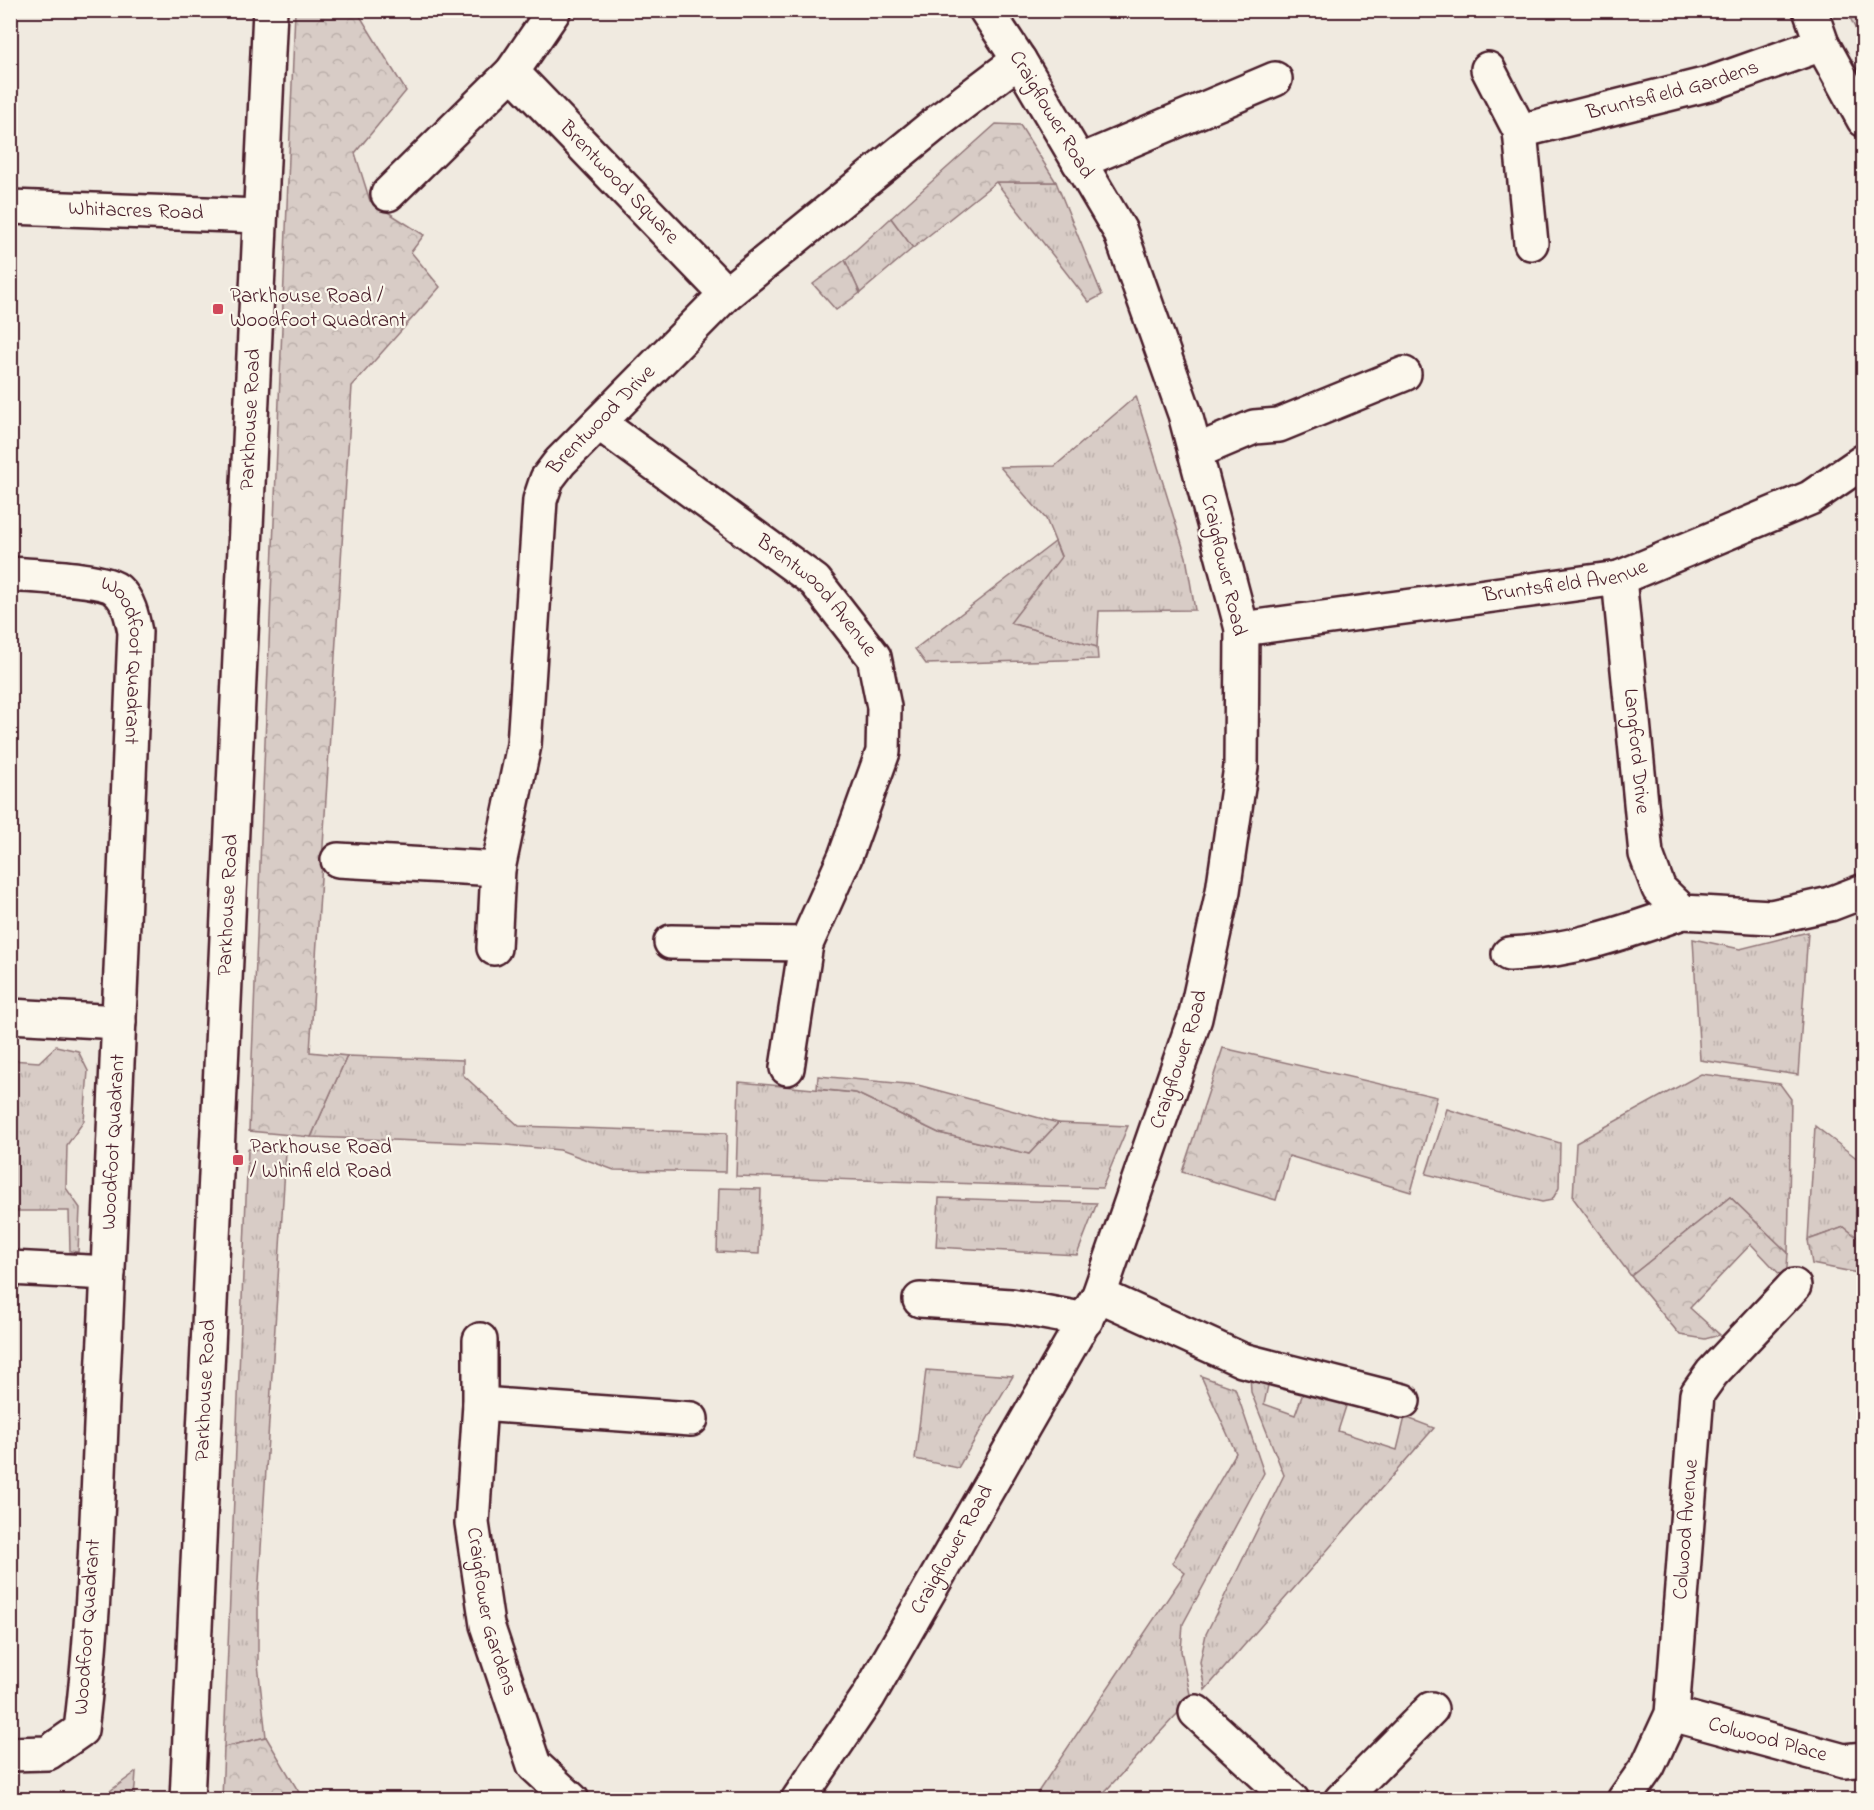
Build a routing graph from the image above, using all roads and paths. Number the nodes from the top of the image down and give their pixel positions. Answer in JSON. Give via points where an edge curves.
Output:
{"nodes":[{"id":1,"x":270,"y":10,"type":"edge"},
{"id":2,"x":986,"y":10,"type":"edge"},
{"id":3,"x":1810,"y":10,"type":"edge"},
{"id":4,"x":553,"y":12,"type":"edge"},
{"id":5,"x":1822,"y":44,"type":"junction"},
{"id":6,"x":1019,"y":60,"type":"junction"},
{"id":7,"x":1488,"y":69,"type":"dead end"},
{"id":8,"x":512,"y":72,"type":"junction"},
{"id":9,"x":1275,"y":79,"type":"dead end"},
{"id":10,"x":1863,"y":120,"type":"edge"},
{"id":11,"x":1520,"y":131,"type":"junction"},
{"id":12,"x":1079,"y":162,"type":"junction"},
{"id":13,"x":388,"y":194,"type":"dead end"},
{"id":14,"x":10,"y":207,"type":"edge"},
{"id":15,"x":260,"y":216,"type":"junction"},
{"id":16,"x":1531,"y":243,"type":"dead end"},
{"id":17,"x":726,"y":294,"type":"junction"},
{"id":18,"x":1404,"y":374,"type":"dead end"},
{"id":19,"x":599,"y":423,"type":"junction"},
{"id":20,"x":1195,"y":452,"type":"junction"},
{"id":21,"x":1863,"y":461,"type":"edge"},
{"id":22,"x":10,"y":574,"type":"edge"},
{"id":23,"x":1619,"y":578,"type":"junction"},
{"id":24,"x":1242,"y":628,"type":"junction"},
{"id":25,"x":338,"y":860,"type":"dead end"},
{"id":26,"x":498,"y":869,"type":"junction"},
{"id":27,"x":1863,"y":891,"type":"edge"},
{"id":28,"x":1683,"y":912,"type":"junction"},
{"id":29,"x":671,"y":942,"type":"dead end"},
{"id":30,"x":806,"y":944,"type":"junction"},
{"id":31,"x":494,"y":948,"type":"dead end"},
{"id":32,"x":1509,"y":954,"type":"dead end"},
{"id":33,"x":10,"y":1016,"type":"edge"},
{"id":34,"x":119,"y":1022,"type":"junction"},
{"id":35,"x":787,"y":1068,"type":"dead end"},
{"id":36,"x":10,"y":1268,"type":"edge"},
{"id":37,"x":108,"y":1273,"type":"junction"},
{"id":38,"x":1794,"y":1286,"type":"dead end"},
{"id":39,"x":920,"y":1300,"type":"dead end"},
{"id":40,"x":1093,"y":1308,"type":"junction"},
{"id":41,"x":480,"y":1340,"type":"dead end"},
{"id":42,"x":1403,"y":1401,"type":"dead end"},
{"id":43,"x":480,"y":1404,"type":"junction"},
{"id":44,"x":691,"y":1419,"type":"dead end"},
{"id":45,"x":1431,"y":1709,"type":"dead end"},
{"id":46,"x":1196,"y":1712,"type":"dead end"},
{"id":47,"x":1672,"y":1714,"type":"junction"},
{"id":48,"x":10,"y":1754,"type":"edge"},
{"id":49,"x":1863,"y":1759,"type":"edge"},
{"id":50,"x":187,"y":1800,"type":"edge"},
{"id":51,"x":572,"y":1800,"type":"edge"},
{"id":52,"x":798,"y":1800,"type":"edge"},
{"id":53,"x":1292,"y":1800,"type":"edge"},
{"id":54,"x":1341,"y":1800,"type":"edge"},
{"id":55,"x":1624,"y":1800,"type":"edge"}],
"edges":[{"from":1,"to":15,"type":"street","name":"Parkhouse Road"},
{"from":2,"to":6,"type":"street","name":"Craigflower Road"},
{"from":3,"to":5,"type":"street"},
{"from":4,"to":8,"type":"street"},
{"from":5,"to":10,"type":"street"},
{"from":5,"to":11,"type":"street","name":"Bruntsfield Gardens","via":[[1712,83]]},
{"from":6,"to":12,"type":"street","name":"Craigflower Road"},
{"from":6,"to":17,"type":"street","name":"Brentwood Drive"},
{"from":7,"to":11,"type":"street"},
{"from":8,"to":13,"type":"street"},
{"from":8,"to":17,"type":"street","name":"Brentwood Square"},
{"from":9,"to":12,"type":"street"},
{"from":11,"to":16,"type":"street"},
{"from":12,"to":20,"type":"street","name":"Craigflower Road","via":[[1120,231]]},
{"from":14,"to":15,"type":"street","name":"Whitacres Road"},
{"from":15,"to":50,"type":"street","name":"Parkhouse Road"},
{"from":17,"to":19,"type":"street","name":"Brentwood Drive"},
{"from":18,"to":20,"type":"street","via":[[1279,425],[1254,427]]},
{"from":19,"to":26,"type":"street","name":"Brentwood Drive","via":[[560,462],[547,479],[540,500],[524,745]]},
{"from":19,"to":30,"type":"street","name":"Brentwood Avenue","via":[[815,582],[874,657],[884,707],[883,752],[845,857]]},
{"from":20,"to":24,"type":"street","name":"Craigflower Road"},
{"from":21,"to":23,"type":"street","name":"Bruntsfield Avenue","via":[[1810,498]]},
{"from":22,"to":34,"type":"street","name":"Woodfoot Quadrant","via":[[96,582],[116,588],[129,607],[135,632]]},
{"from":23,"to":24,"type":"street","name":"Bruntsfield Avenue"},
{"from":23,"to":28,"type":"street","name":"Langford Drive","via":[[1646,855],[1659,888]]},
{"from":24,"to":40,"type":"street","name":"Craigflower Road","via":[[1241,767],[1223,891],[1195,1018]]},
{"from":25,"to":26,"type":"street"},
{"from":26,"to":31,"type":"street","name":"Brentwood Drive"},
{"from":27,"to":28,"type":"street","via":[[1830,904],[1771,917]]},
{"from":28,"to":32,"type":"street","via":[[1599,941]]},
{"from":29,"to":30,"type":"street"},
{"from":30,"to":35,"type":"street","name":"Brentwood Avenue"},
{"from":33,"to":34,"type":"street"},
{"from":34,"to":37,"type":"street","name":"Woodfoot Quadrant"},
{"from":36,"to":37,"type":"street"},
{"from":37,"to":48,"type":"street","name":"Woodfoot Quadrant","via":[[91,1614],[81,1730],[48,1753]]},
{"from":38,"to":47,"type":"street","name":"Colwood Avenue","via":[[1697,1394]]},
{"from":39,"to":40,"type":"street"},
{"from":40,"to":42,"type":"street","via":[[1242,1360]]},
{"from":40,"to":52,"type":"street","name":"Craigflower Road","via":[[868,1697]]},
{"from":41,"to":43,"type":"street","name":"Craigflower Gardens"},
{"from":43,"to":44,"type":"street"},
{"from":43,"to":51,"type":"street","name":"Craigflower Gardens","via":[[472,1523],[487,1625],[534,1765]]},
{"from":45,"to":54,"type":"street"},
{"from":46,"to":53,"type":"street"},
{"from":47,"to":49,"type":"street","name":"Colwood Place","via":[[1844,1761]]},
{"from":47,"to":55,"type":"street","name":"Colwood Avenue","via":[[1648,1766]]}]}
